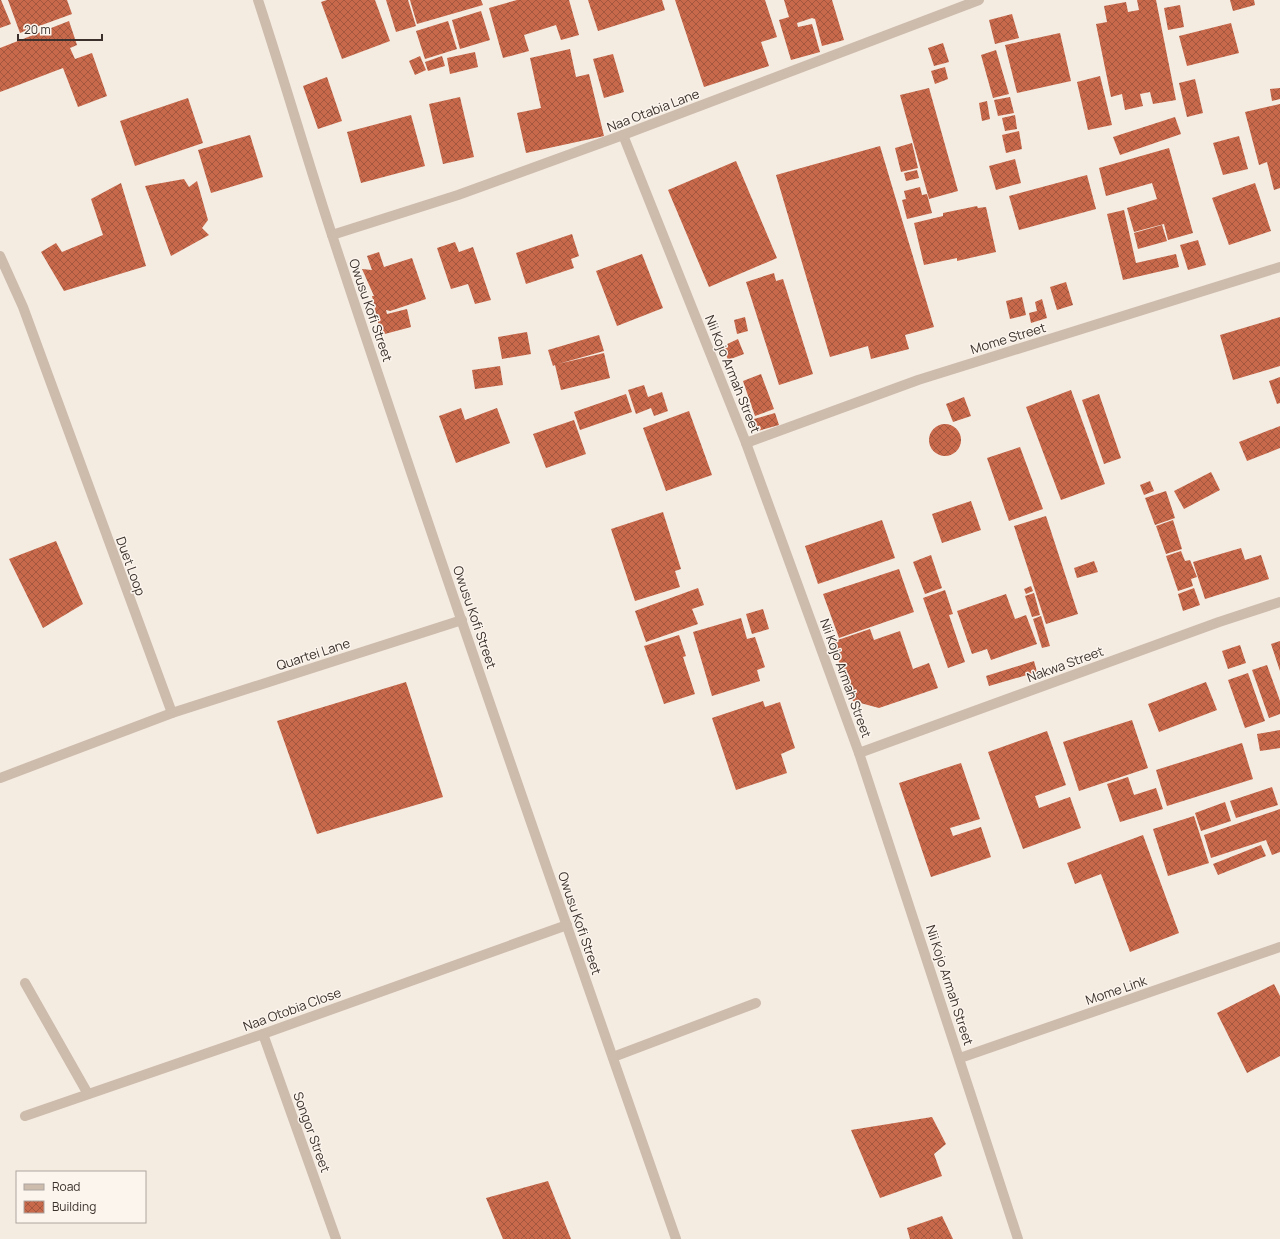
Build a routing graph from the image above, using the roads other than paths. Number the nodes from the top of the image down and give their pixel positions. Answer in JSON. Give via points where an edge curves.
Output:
{"nodes":[{"id":1,"x":258,"y":0,"type":"edge"},
{"id":2,"x":979,"y":0,"type":"edge"},
{"id":3,"x":623,"y":135,"type":"junction"},
{"id":4,"x":332,"y":235,"type":"junction"},
{"id":5,"x":0,"y":256,"type":"edge"},
{"id":6,"x":1280,"y":267,"type":"edge"},
{"id":7,"x":746,"y":443,"type":"junction"},
{"id":8,"x":1280,"y":602,"type":"edge"},
{"id":9,"x":462,"y":620,"type":"junction"},
{"id":10,"x":172,"y":713,"type":"junction"},
{"id":11,"x":860,"y":753,"type":"junction"},
{"id":12,"x":0,"y":778,"type":"edge"},
{"id":13,"x":566,"y":925,"type":"junction"},
{"id":14,"x":1280,"y":947,"type":"edge"},
{"id":15,"x":25,"y":983,"type":"dead end"},
{"id":16,"x":756,"y":1003,"type":"dead end"},
{"id":17,"x":263,"y":1034,"type":"junction"},
{"id":18,"x":613,"y":1057,"type":"junction"},
{"id":19,"x":960,"y":1058,"type":"junction"},
{"id":20,"x":88,"y":1094,"type":"junction"},
{"id":21,"x":25,"y":1116,"type":"dead end"},
{"id":22,"x":336,"y":1239,"type":"edge"},
{"id":23,"x":676,"y":1239,"type":"edge"},
{"id":24,"x":1018,"y":1239,"type":"edge"}],
"edges":[{"from":1,"to":4,"type":"street","name":"Owusu Kofi Street"},
{"from":2,"to":3,"type":"street","name":"Naa Otabia Lane"},
{"from":3,"to":4,"type":"street","name":"Naa Otabia Lane","via":[[458,195]]},
{"from":3,"to":7,"type":"street","name":"Nii Kojo Armah Street"},
{"from":4,"to":9,"type":"street","name":"Owusu Kofi Street"},
{"from":5,"to":10,"type":"street","name":"Duet Loop","via":[[23,307]]},
{"from":6,"to":7,"type":"street","name":"Mome Street","via":[[918,380]]},
{"from":7,"to":11,"type":"street","name":"Nii Kojo Armah Street"},
{"from":8,"to":11,"type":"street","name":"Nakwa Street","via":[[1218,622]]},
{"from":9,"to":10,"type":"street","name":"Quartei Lane"},
{"from":9,"to":13,"type":"street","name":"Owusu Kofi Street"},
{"from":10,"to":12,"type":"street"},
{"from":11,"to":19,"type":"street","name":"Nii Kojo Armah Street"},
{"from":13,"to":17,"type":"street","name":"Naa Otobia Close"},
{"from":13,"to":18,"type":"street","name":"Owusu Kofi Street"},
{"from":14,"to":19,"type":"street","name":"Mome Link"},
{"from":15,"to":20,"type":"street"},
{"from":16,"to":18,"type":"street"},
{"from":17,"to":20,"type":"street","name":"Naa Otobia Close"},
{"from":17,"to":22,"type":"street","name":"Songor Street"},
{"from":18,"to":23,"type":"street","name":"Owusu Kofi Street"},
{"from":19,"to":24,"type":"street","name":"Nii Kojo Armah Street"},
{"from":20,"to":21,"type":"street","name":"Naa Otobia Close"}]}
